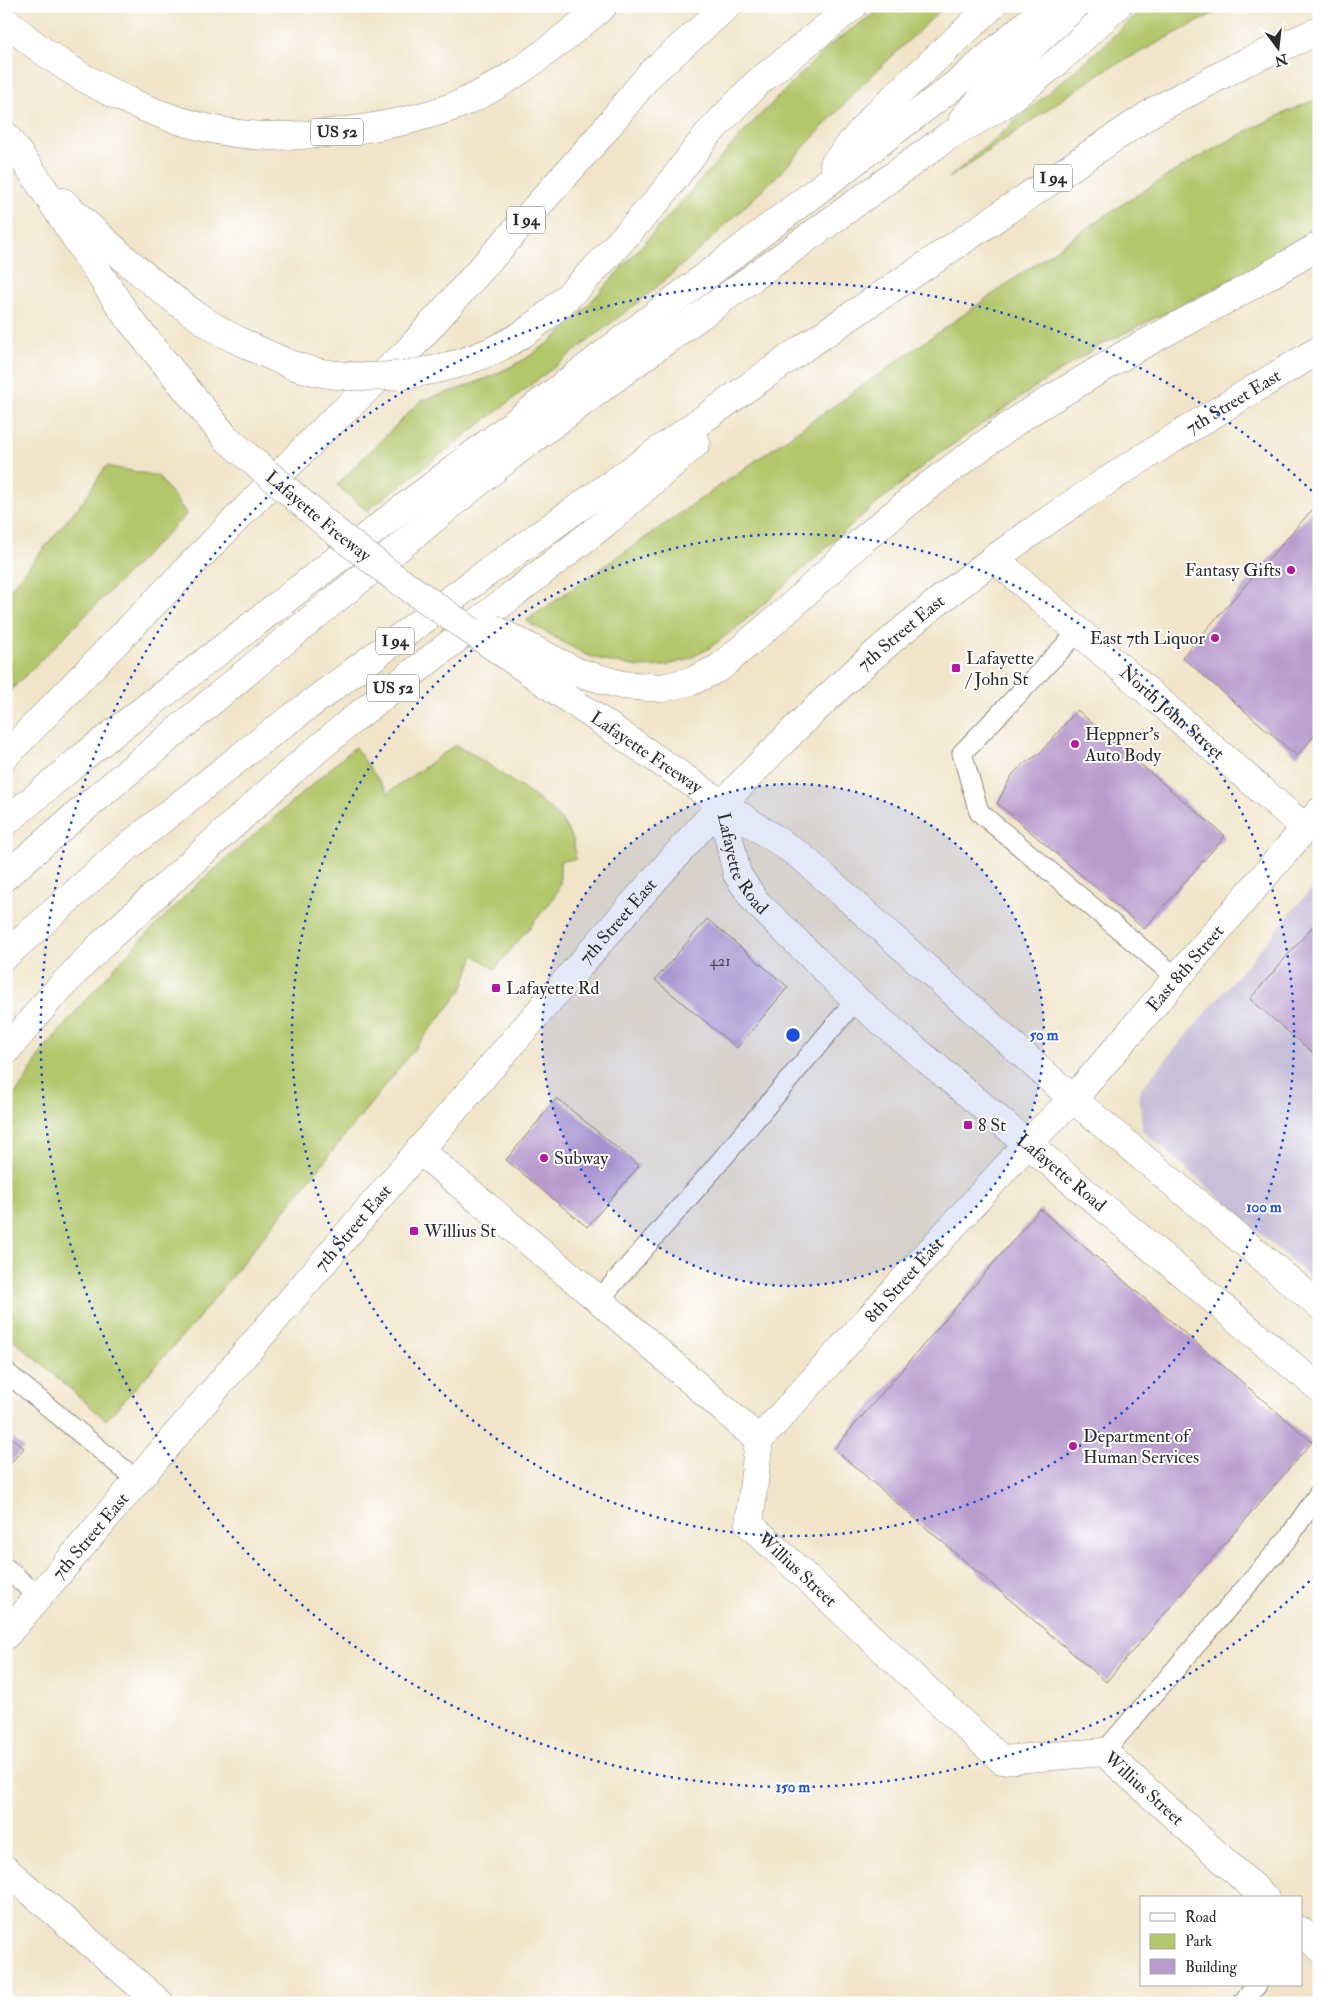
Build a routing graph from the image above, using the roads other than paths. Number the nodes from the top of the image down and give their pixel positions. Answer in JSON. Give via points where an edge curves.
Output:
{"nodes":[{"id":1,"x":602,"y":6,"type":"edge"},
{"id":2,"x":727,"y":6,"type":"edge"},
{"id":3,"x":853,"y":6,"type":"edge"},
{"id":4,"x":992,"y":6,"type":"edge"},
{"id":5,"x":1047,"y":6,"type":"edge"},
{"id":6,"x":1075,"y":6,"type":"edge"},
{"id":7,"x":1117,"y":6,"type":"edge"},
{"id":8,"x":6,"y":21,"type":"edge"},
{"id":9,"x":1319,"y":31,"type":"edge"},
{"id":10,"x":6,"y":136,"type":"edge"},
{"id":11,"x":947,"y":137,"type":"junction"},
{"id":12,"x":34,"y":173,"type":"junction"},
{"id":13,"x":799,"y":205,"type":"junction"},
{"id":14,"x":1319,"y":246,"type":"edge"},
{"id":15,"x":802,"y":349,"type":"junction"},
{"id":16,"x":1319,"y":350,"type":"edge"},
{"id":17,"x":994,"y":558,"type":"junction"},
{"id":18,"x":394,"y":577,"type":"junction"},
{"id":19,"x":1079,"y":631,"type":"junction"},
{"id":20,"x":6,"y":756,"type":"edge"},
{"id":21,"x":722,"y":803,"type":"junction"},
{"id":22,"x":1312,"y":820,"type":"edge"},
{"id":23,"x":6,"y":822,"type":"edge"},
{"id":24,"x":6,"y":876,"type":"edge"},
{"id":25,"x":6,"y":955,"type":"edge"},
{"id":26,"x":1177,"y":978,"type":"junction"},
{"id":27,"x":856,"y":1000,"type":"junction"},
{"id":28,"x":6,"y":1051,"type":"edge"},
{"id":29,"x":1073,"y":1099,"type":"junction"},
{"id":30,"x":1050,"y":1122,"type":"joint"},
{"id":31,"x":1028,"y":1143,"type":"junction"},
{"id":32,"x":419,"y":1150,"type":"junction"},
{"id":33,"x":599,"y":1300,"type":"junction"},
{"id":34,"x":1319,"y":1305,"type":"edge"},
{"id":35,"x":6,"y":1372,"type":"edge"},
{"id":36,"x":1319,"y":1388,"type":"edge"},
{"id":37,"x":760,"y":1440,"type":"junction"},
{"id":38,"x":138,"y":1481,"type":"junction"},
{"id":39,"x":1319,"y":1492,"type":"edge"},
{"id":40,"x":6,"y":1568,"type":"edge"},
{"id":41,"x":39,"y":1597,"type":"junction"},
{"id":42,"x":6,"y":1635,"type":"edge"},
{"id":43,"x":1104,"y":1752,"type":"junction"},
{"id":44,"x":6,"y":1870,"type":"edge"},
{"id":45,"x":1262,"y":1896,"type":"edge"},
{"id":46,"x":1256,"y":1986,"type":"edge"},
{"id":47,"x":160,"y":2003,"type":"edge"},
{"id":48,"x":1242,"y":2003,"type":"edge"}],
"edges":[{"from":1,"to":8,"type":"main road","number":"US 52","via":[[504,81],[460,104],[375,128],[270,136],[197,124],[139,105],[53,60]]},
{"from":2,"to":20,"type":"main road","number":"I 94","via":[[650,74],[407,352],[322,431]]},
{"from":3,"to":12,"type":"main road","bridge":true,"via":[[757,83],[707,135],[658,200],[543,319],[508,343],[475,358],[434,370],[396,376],[321,373],[292,365],[243,344],[185,308],[122,256]]},
{"from":4,"to":13,"type":"main road","via":[[874,117]]},
{"from":5,"to":13,"type":"main road","via":[[965,77]]},
{"from":6,"to":11,"type":"main road","via":[[1018,59]]},
{"from":7,"to":11,"type":"main road","via":[[1056,62],[1000,107]]},
{"from":9,"to":15,"type":"main road","number":"I 94","via":[[1246,62],[1154,111]]},
{"from":10,"to":12,"type":"main road","name":"Lafayette Freeway"},
{"from":11,"to":24,"type":"main road","via":[[518,450],[254,666]]},
{"from":12,"to":18,"type":"main road","name":"Lafayette Freeway","bridge":true,"via":[[127,316],[226,438],[315,515]]},
{"from":13,"to":23,"type":"main road","via":[[380,526],[100,744]]},
{"from":14,"to":18,"type":"main road","bridge":true,"via":[[1131,351],[1023,416],[928,486],[859,543],[719,668],[692,682],[662,688],[622,685],[577,672]]},
{"from":15,"to":25,"type":"main road","number":"I 94","via":[[488,571],[254,746],[122,852]]},
{"from":15,"to":28,"type":"main road","number":"US 52","via":[[610,519],[292,771],[103,943],[52,996]]},
{"from":16,"to":17,"type":"main road","name":"7th Street East","via":[[1157,447]]},
{"from":17,"to":19,"type":"main road","name":"North John Street"},
{"from":17,"to":21,"type":"main road","name":"7th Street East","via":[[840,685]]},
{"from":18,"to":21,"type":"main road","name":"Lafayette Freeway","bridge":true},
{"from":19,"to":22,"type":"main road","name":"North John Street"},
{"from":19,"to":26,"type":"lane","via":[[962,753],[979,812]]},
{"from":21,"to":27,"type":"main road","name":"Lafayette Road","via":[[737,874],[756,902]]},
{"from":21,"to":29,"type":"main road","name":"Lafayette Road","via":[[802,857]]},
{"from":21,"to":32,"type":"main road","name":"7th Street East"},
{"from":22,"to":26,"type":"main road","name":"East 8th Street"},
{"from":26,"to":29,"type":"main road","name":"East 8th Street"},
{"from":27,"to":31,"type":"main road","name":"Lafayette Road"},
{"from":27,"to":33,"type":"lane"},
{"from":29,"to":30,"type":"main road","name":"East 8th Street"},
{"from":29,"to":34,"type":"main road","name":"Lafayette Road"},
{"from":30,"to":31,"type":"main road","name":"8th Street East"},
{"from":31,"to":36,"type":"main road","name":"Lafayette Road"},
{"from":31,"to":37,"type":"main road","name":"8th Street East"},
{"from":32,"to":33,"type":"main road"},
{"from":32,"to":38,"type":"main road","name":"7th Street East"},
{"from":33,"to":37,"type":"main road"},
{"from":35,"to":38,"type":"lane"},
{"from":37,"to":43,"type":"main road","name":"Willius Street","via":[[749,1524],[1002,1760]]},
{"from":38,"to":41,"type":"main road","name":"7th Street East"},
{"from":39,"to":43,"type":"lane","via":[[1289,1537]]},
{"from":40,"to":41,"type":"lane"},
{"from":41,"to":42,"type":"main road","name":"7th Street East"},
{"from":43,"to":45,"type":"main road","name":"Willius Street"},
{"from":44,"to":47,"type":"main road"},
{"from":46,"to":48,"type":"lane"}]}
